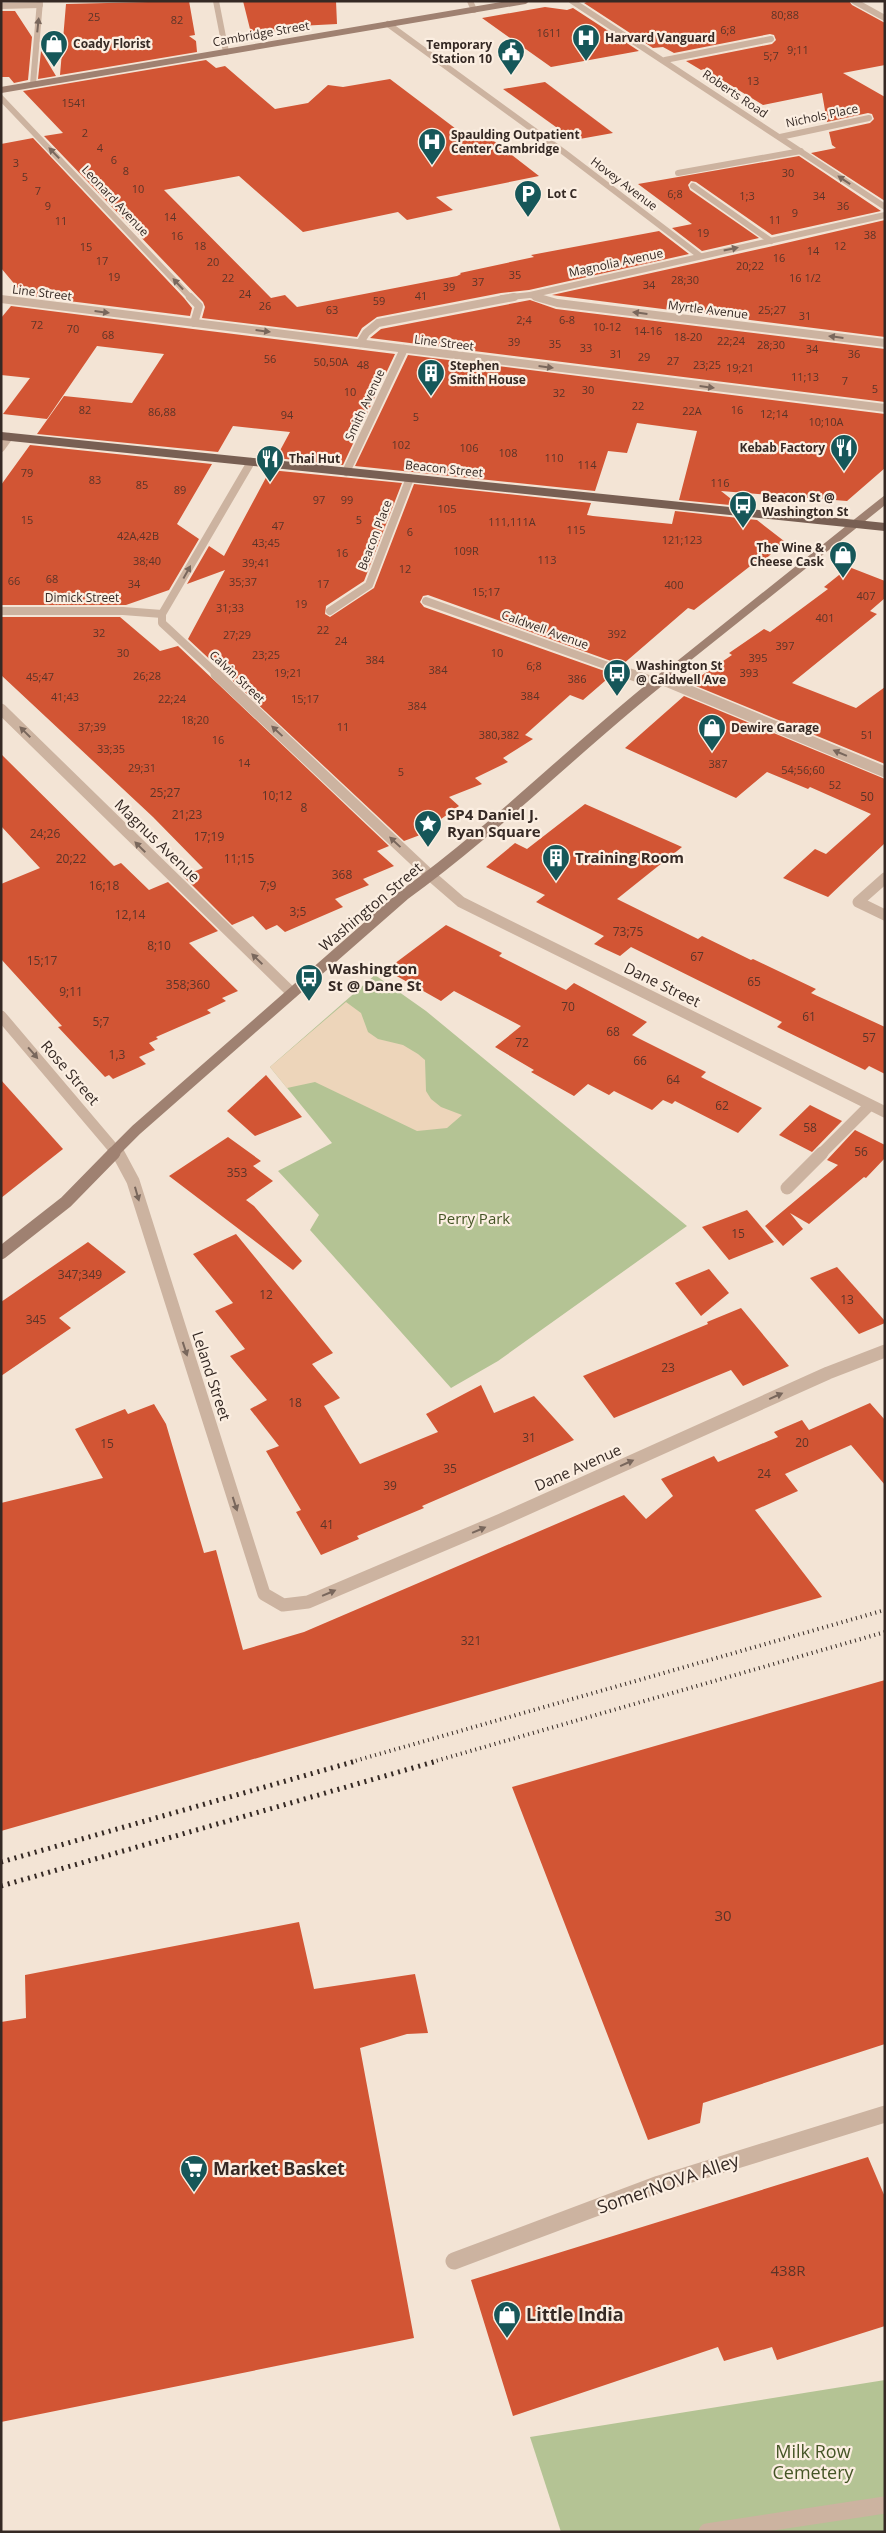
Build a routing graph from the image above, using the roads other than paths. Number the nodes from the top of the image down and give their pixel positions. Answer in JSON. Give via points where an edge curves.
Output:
{"nodes":[{"id":1,"x":216,"y":1,"type":"edge"},
{"id":2,"x":470,"y":1,"type":"edge"},
{"id":3,"x":525,"y":1,"type":"edge"},
{"id":4,"x":572,"y":1,"type":"edge"},
{"id":5,"x":854,"y":1,"type":"edge"},
{"id":6,"x":40,"y":3,"type":"edge"},
{"id":7,"x":1,"y":6,"type":"edge"},
{"id":8,"x":474,"y":10,"type":"junction"},
{"id":9,"x":885,"y":18,"type":"edge"},
{"id":10,"x":388,"y":24,"type":"junction"},
{"id":11,"x":771,"y":39,"type":"dead end"},
{"id":12,"x":226,"y":52,"type":"junction"},
{"id":13,"x":665,"y":60,"type":"junction"},
{"id":14,"x":33,"y":84,"type":"junction"},
{"id":15,"x":1,"y":90,"type":"edge"},
{"id":16,"x":1,"y":98,"type":"edge"},
{"id":17,"x":869,"y":118,"type":"dead end"},
{"id":18,"x":780,"y":137,"type":"junction"},
{"id":19,"x":801,"y":151,"type":"junction"},
{"id":20,"x":678,"y":173,"type":"dead end"},
{"id":21,"x":693,"y":186,"type":"dead end"},
{"id":22,"x":885,"y":207,"type":"edge"},
{"id":23,"x":885,"y":215,"type":"edge"},
{"id":24,"x":771,"y":241,"type":"junction"},
{"id":25,"x":700,"y":256,"type":"junction"},
{"id":26,"x":530,"y":296,"type":"junction"},
{"id":27,"x":1,"y":299,"type":"edge"},
{"id":28,"x":194,"y":323,"type":"junction"},
{"id":29,"x":360,"y":343,"type":"junction"},
{"id":30,"x":885,"y":343,"type":"edge"},
{"id":31,"x":404,"y":349,"type":"junction"},
{"id":32,"x":885,"y":408,"type":"edge"},
{"id":33,"x":5,"y":437,"type":"edge"},
{"id":34,"x":1,"y":448,"type":"edge"},
{"id":35,"x":251,"y":462,"type":"junction"},
{"id":36,"x":346,"y":472,"type":"junction"},
{"id":37,"x":410,"y":478,"type":"junction"},
{"id":38,"x":885,"y":500,"type":"edge"},
{"id":39,"x":854,"y":524,"type":"junction"},
{"id":40,"x":885,"y":527,"type":"edge"},
{"id":41,"x":426,"y":601,"type":"dead end"},
{"id":42,"x":1,"y":611,"type":"edge"},
{"id":43,"x":330,"y":611,"type":"dead end"},
{"id":44,"x":162,"y":614,"type":"junction"},
{"id":45,"x":658,"y":681,"type":"junction"},
{"id":46,"x":2,"y":712,"type":"edge"},
{"id":47,"x":885,"y":772,"type":"edge"},
{"id":48,"x":431,"y":876,"type":"junction"},
{"id":49,"x":885,"y":878,"type":"edge"},
{"id":50,"x":885,"y":915,"type":"edge"},
{"id":51,"x":292,"y":993,"type":"junction"},
{"id":52,"x":1,"y":1016,"type":"edge"},
{"id":53,"x":870,"y":1105,"type":"junction"},
{"id":54,"x":885,"y":1112,"type":"edge"},
{"id":55,"x":116,"y":1150,"type":"junction"},
{"id":56,"x":787,"y":1188,"type":"dead end"},
{"id":57,"x":1,"y":1253,"type":"edge"},
{"id":58,"x":885,"y":1351,"type":"edge"},
{"id":59,"x":283,"y":1605,"type":"joint"},
{"id":60,"x":885,"y":2114,"type":"edge"},
{"id":61,"x":454,"y":2261,"type":"dead end"},
{"id":62,"x":885,"y":2505,"type":"edge"},
{"id":63,"x":707,"y":2532,"type":"edge"}],
"edges":[{"from":1,"to":12,"type":"street"},
{"from":2,"to":8,"type":"street"},
{"from":3,"to":8,"type":"main road","name":"Cambridge Street"},
{"from":4,"to":13,"type":"street","name":"Roberts Road"},
{"from":5,"to":9,"type":"street"},
{"from":6,"to":7,"type":"street"},
{"from":14,"to":6,"type":"street","one_way":true},
{"from":8,"to":10,"type":"main road","name":"Cambridge Street"},
{"from":10,"to":12,"type":"main road","name":"Cambridge Street"},
{"from":10,"to":25,"type":"street","name":"Hovey Avenue"},
{"from":11,"to":13,"type":"street"},
{"from":12,"to":14,"type":"main road","name":"Cambridge Street"},
{"from":13,"to":18,"type":"street","name":"Roberts Road"},
{"from":14,"to":15,"type":"main road","name":"Cambridge Street"},
{"from":28,"to":16,"type":"street","name":"Leonard Avenue","one_way":true,"via":[[199,306]]},
{"from":17,"to":18,"type":"street","name":"Nichols Place"},
{"from":18,"to":19,"type":"street","name":"Roberts Road"},
{"from":19,"to":20,"type":"street"},
{"from":22,"to":19,"type":"street","name":"Roberts Road","one_way":true},
{"from":21,"to":24,"type":"street"},
{"from":23,"to":24,"type":"street","name":"Magnolia Avenue"},
{"from":25,"to":24,"type":"street","name":"Magnolia Avenue","one_way":true},
{"from":25,"to":26,"type":"street","name":"Magnolia Avenue"},
{"from":26,"to":29,"type":"street","name":"Magnolia Avenue","via":[[501,298],[378,323]]},
{"from":30,"to":26,"type":"street","name":"Myrtle Avenue","one_way":true,"via":[[558,303]]},
{"from":27,"to":28,"type":"street","name":"Line Street","one_way":true},
{"from":28,"to":29,"type":"street","name":"Line Street","one_way":true},
{"from":29,"to":31,"type":"street","name":"Line Street"},
{"from":31,"to":32,"type":"street","name":"Line Street","one_way":true},
{"from":31,"to":36,"type":"street","name":"Smith Avenue"},
{"from":33,"to":34,"type":"street"},
{"from":33,"to":35,"type":"main road","name":"Beacon Street"},
{"from":35,"to":36,"type":"main road","name":"Beacon Street"},
{"from":44,"to":35,"type":"street","one_way":true},
{"from":36,"to":37,"type":"main road","name":"Beacon Street"},
{"from":37,"to":39,"type":"main road","name":"Beacon Street"},
{"from":37,"to":43,"type":"street","name":"Beacon Place","via":[[369,585]]},
{"from":38,"to":39,"type":"main road","name":"Washington Street"},
{"from":39,"to":40,"type":"main road","name":"Beacon Street"},
{"from":39,"to":45,"type":"main road","name":"Washington Street"},
{"from":41,"to":45,"type":"street","name":"Caldwell Avenue"},
{"from":42,"to":44,"type":"street","name":"Dimick Street"},
{"from":48,"to":44,"type":"street","name":"Calvin Street","one_way":true,"via":[[162,623]]},
{"from":47,"to":45,"type":"street","name":"Caldwell Avenue","one_way":true},
{"from":45,"to":48,"type":"main road","name":"Washington Street"},
{"from":51,"to":46,"type":"street","name":"Magnus Avenue","one_way":true},
{"from":48,"to":51,"type":"main road","name":"Washington Street","via":[[404,895]]},
{"from":48,"to":53,"type":"street","name":"Dane Street","via":[[461,902]]},
{"from":49,"to":50,"type":"street","via":[[858,902]]},
{"from":51,"to":55,"type":"main road","name":"Washington Street"},
{"from":52,"to":55,"type":"street","name":"Rose Street","one_way":true},
{"from":53,"to":54,"type":"street","name":"Dane Street"},
{"from":53,"to":56,"type":"street"},
{"from":55,"to":57,"type":"main road","name":"Washington Street","via":[[66,1202]]},
{"from":55,"to":59,"type":"street","name":"Leland Street","one_way":true,"via":[[133,1181],[264,1594]]},
{"from":59,"to":58,"type":"street","name":"Dane Avenue","one_way":true,"via":[[308,1602],[828,1373]]},
{"from":60,"to":61,"type":"street","name":"SomerNOVA Alley","via":[[659,2184]]},
{"from":62,"to":63,"type":"street"}]}
